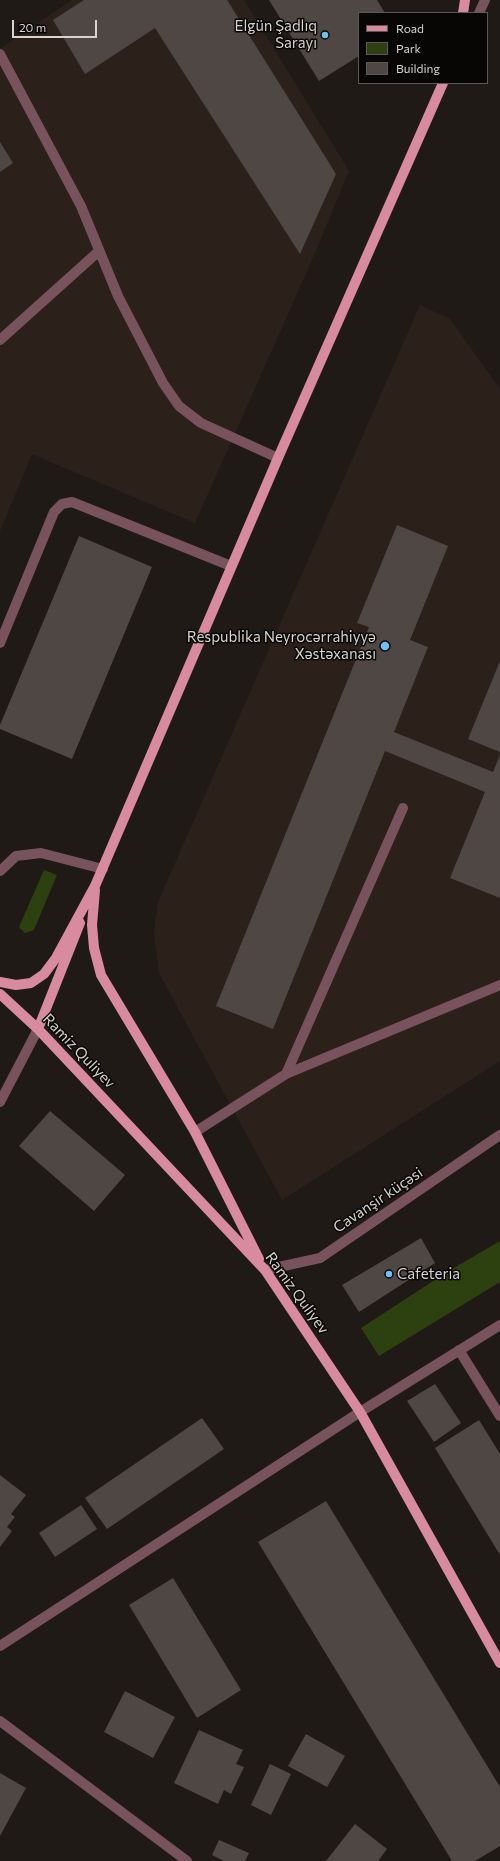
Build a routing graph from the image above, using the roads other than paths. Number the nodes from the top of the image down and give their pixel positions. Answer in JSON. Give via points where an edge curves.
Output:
{"nodes":[{"id":1,"x":465,"y":0,"type":"edge"},
{"id":2,"x":485,"y":0,"type":"edge"},
{"id":3,"x":462,"y":12,"type":"edge"},
{"id":4,"x":479,"y":12,"type":"edge"},
{"id":5,"x":0,"y":54,"type":"edge"},
{"id":6,"x":443,"y":84,"type":"edge"},
{"id":7,"x":99,"y":251,"type":"junction"},
{"id":8,"x":0,"y":340,"type":"edge"},
{"id":9,"x":278,"y":458,"type":"junction"},
{"id":10,"x":231,"y":566,"type":"junction"},
{"id":11,"x":0,"y":643,"type":"edge"},
{"id":12,"x":403,"y":808,"type":"dead end"},
{"id":13,"x":102,"y":869,"type":"junction"},
{"id":14,"x":0,"y":871,"type":"edge"},
{"id":15,"x":95,"y":886,"type":"junction"},
{"id":16,"x":0,"y":982,"type":"edge"},
{"id":17,"x":500,"y":985,"type":"edge"},
{"id":18,"x":0,"y":994,"type":"edge"},
{"id":19,"x":38,"y":1029,"type":"junction"},
{"id":20,"x":286,"y":1074,"type":"junction"},
{"id":21,"x":0,"y":1102,"type":"edge"},
{"id":22,"x":195,"y":1132,"type":"junction"},
{"id":23,"x":500,"y":1135,"type":"edge"},
{"id":24,"x":265,"y":1270,"type":"junction"},
{"id":25,"x":500,"y":1325,"type":"edge"},
{"id":26,"x":459,"y":1350,"type":"junction"},
{"id":27,"x":498,"y":1409,"type":"edge"},
{"id":28,"x":360,"y":1412,"type":"junction"},
{"id":29,"x":0,"y":1646,"type":"edge"},
{"id":30,"x":500,"y":1662,"type":"edge"},
{"id":31,"x":0,"y":1721,"type":"edge"},
{"id":32,"x":187,"y":1861,"type":"edge"}],
"edges":[{"from":1,"to":3,"type":"main road"},
{"from":2,"to":4,"type":"street"},
{"from":5,"to":7,"type":"street","via":[[81,206]]},
{"from":6,"to":9,"type":"main road"},
{"from":7,"to":8,"type":"street"},
{"from":7,"to":9,"type":"street","via":[[118,296],[163,383],[179,406],[201,423]]},
{"from":9,"to":10,"type":"main road"},
{"from":10,"to":11,"type":"street","via":[[72,502],[62,504],[54,512]]},
{"from":10,"to":13,"type":"main road"},
{"from":12,"to":20,"type":"street"},
{"from":13,"to":14,"type":"street","via":[[41,853],[16,856]]},
{"from":13,"to":15,"type":"main road"},
{"from":15,"to":16,"type":"main road","via":[[56,958],[44,974],[31,983],[16,985]]},
{"from":15,"to":19,"type":"main road"},
{"from":15,"to":22,"type":"main road","via":[[92,925],[94,948],[102,975]]},
{"from":17,"to":20,"type":"street"},
{"from":18,"to":19,"type":"main road","name":"Ramiz Quliyev"},
{"from":19,"to":21,"type":"street"},
{"from":19,"to":24,"type":"main road","name":"Ramiz Quliyev"},
{"from":20,"to":22,"type":"street"},
{"from":22,"to":24,"type":"main road"},
{"from":23,"to":24,"type":"street","name":"Cavanşir küçəsi","via":[[320,1258]]},
{"from":24,"to":28,"type":"main road","name":"Ramiz Quliyev"},
{"from":25,"to":26,"type":"street"},
{"from":26,"to":27,"type":"street"},
{"from":26,"to":28,"type":"street"},
{"from":28,"to":29,"type":"street"},
{"from":28,"to":30,"type":"main road","name":"Ramiz Quliyev"},
{"from":31,"to":32,"type":"street"}]}
